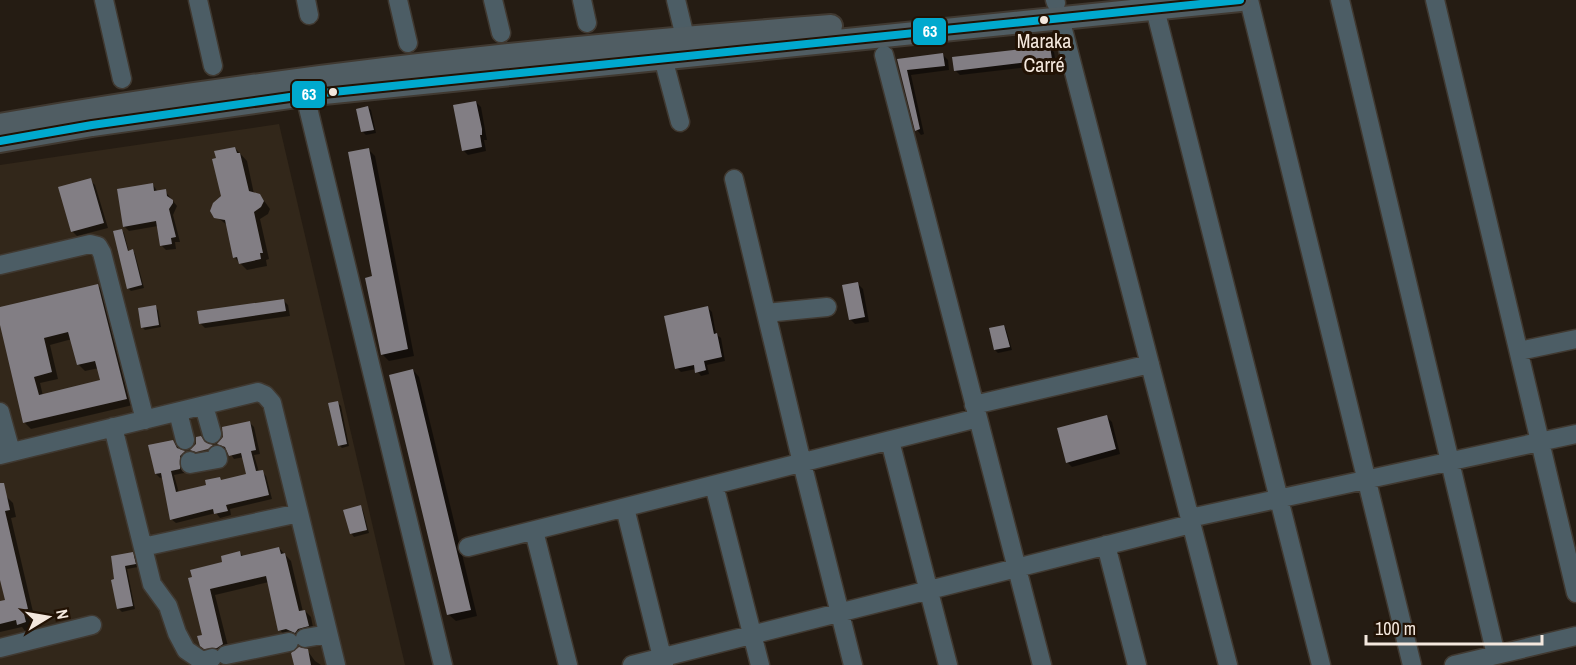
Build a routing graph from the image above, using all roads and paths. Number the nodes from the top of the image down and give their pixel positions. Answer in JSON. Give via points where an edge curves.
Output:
{"nodes":[{"id":1,"x":104,"y":0,"type":"edge"},
{"id":2,"x":198,"y":0,"type":"edge"},
{"id":3,"x":398,"y":0,"type":"edge"},
{"id":4,"x":493,"y":0,"type":"edge"},
{"id":5,"x":582,"y":0,"type":"edge"},
{"id":6,"x":675,"y":0,"type":"edge"},
{"id":7,"x":1086,"y":0,"type":"edge"},
{"id":8,"x":1240,"y":0,"type":"edge"},
{"id":9,"x":1249,"y":0,"type":"edge"},
{"id":10,"x":1340,"y":0,"type":"edge"},
{"id":11,"x":1435,"y":0,"type":"edge"},
{"id":12,"x":1057,"y":7,"type":"edge"},
{"id":13,"x":1155,"y":9,"type":"junction"},
{"id":14,"x":587,"y":23,"type":"dead end"},
{"id":15,"x":501,"y":33,"type":"dead end"},
{"id":16,"x":685,"y":37,"type":"junction"},
{"id":17,"x":408,"y":43,"type":"dead end"},
{"id":18,"x":884,"y":55,"type":"dead end"},
{"id":19,"x":663,"y":58,"type":"junction"},
{"id":20,"x":213,"y":66,"type":"dead end"},
{"id":21,"x":122,"y":79,"type":"dead end"},
{"id":22,"x":303,"y":87,"type":"junction"},
{"id":23,"x":680,"y":122,"type":"dead end"},
{"id":24,"x":0,"y":125,"type":"edge"},
{"id":25,"x":0,"y":141,"type":"edge"},
{"id":26,"x":735,"y":179,"type":"dead end"},
{"id":27,"x":0,"y":265,"type":"edge"},
{"id":28,"x":827,"y":307,"type":"dead end"},
{"id":29,"x":766,"y":313,"type":"junction"},
{"id":30,"x":1576,"y":339,"type":"edge"},
{"id":31,"x":1519,"y":351,"type":"junction"},
{"id":32,"x":1150,"y":364,"type":"junction"},
{"id":33,"x":204,"y":406,"type":"junction"},
{"id":34,"x":976,"y":411,"type":"junction"},
{"id":35,"x":0,"y":412,"type":"edge"},
{"id":36,"x":178,"y":412,"type":"junction"},
{"id":37,"x":145,"y":420,"type":"junction"},
{"id":38,"x":113,"y":427,"type":"junction"},
{"id":39,"x":212,"y":434,"type":"dead end"},
{"id":40,"x":1576,"y":434,"type":"edge"},
{"id":41,"x":185,"y":440,"type":"dead end"},
{"id":42,"x":890,"y":441,"type":"junction"},
{"id":43,"x":1540,"y":442,"type":"junction"},
{"id":44,"x":5,"y":454,"type":"edge"},
{"id":45,"x":217,"y":455,"type":"dead end"},
{"id":46,"x":190,"y":461,"type":"dead end"},
{"id":47,"x":1450,"y":462,"type":"junction"},
{"id":48,"x":802,"y":463,"type":"junction"},
{"id":49,"x":1367,"y":480,"type":"junction"},
{"id":50,"x":714,"y":485,"type":"junction"},
{"id":51,"x":1280,"y":499,"type":"junction"},
{"id":52,"x":626,"y":508,"type":"junction"},
{"id":53,"x":299,"y":513,"type":"junction"},
{"id":54,"x":1191,"y":521,"type":"junction"},
{"id":55,"x":534,"y":531,"type":"junction"},
{"id":56,"x":1106,"y":545,"type":"junction"},
{"id":57,"x":143,"y":547,"type":"junction"},
{"id":58,"x":468,"y":548,"type":"dead end"},
{"id":59,"x":1017,"y":568,"type":"junction"},
{"id":60,"x":928,"y":590,"type":"junction"},
{"id":61,"x":1576,"y":592,"type":"edge"},
{"id":62,"x":840,"y":612,"type":"junction"},
{"id":63,"x":92,"y":625,"type":"dead end"},
{"id":64,"x":328,"y":634,"type":"junction"},
{"id":65,"x":752,"y":635,"type":"junction"},
{"id":66,"x":1576,"y":636,"type":"edge"},
{"id":67,"x":0,"y":648,"type":"edge"},
{"id":68,"x":1486,"y":660,"type":"edge"},
{"id":69,"x":663,"y":661,"type":"edge"},
{"id":70,"x":336,"y":665,"type":"edge"},
{"id":71,"x":443,"y":665,"type":"edge"},
{"id":72,"x":568,"y":665,"type":"edge"},
{"id":73,"x":632,"y":665,"type":"edge"},
{"id":74,"x":760,"y":665,"type":"edge"},
{"id":75,"x":854,"y":665,"type":"edge"},
{"id":76,"x":948,"y":665,"type":"edge"},
{"id":77,"x":1042,"y":665,"type":"edge"},
{"id":78,"x":1137,"y":665,"type":"edge"},
{"id":79,"x":1228,"y":665,"type":"edge"},
{"id":80,"x":1321,"y":665,"type":"edge"},
{"id":81,"x":1412,"y":665,"type":"edge"},
{"id":82,"x":1454,"y":665,"type":"edge"}],
"edges":[{"from":1,"to":21,"type":"street"},
{"from":2,"to":20,"type":"street"},
{"from":3,"to":17,"type":"street"},
{"from":4,"to":15,"type":"street"},
{"from":5,"to":14,"type":"street"},
{"from":6,"to":16,"type":"street"},
{"from":7,"to":12,"type":"main road"},
{"from":8,"to":13,"type":"main road"},
{"from":9,"to":49,"type":"street"},
{"from":10,"to":47,"type":"street"},
{"from":11,"to":31,"type":"street"},
{"from":12,"to":13,"type":"main road"},
{"from":12,"to":16,"type":"main road"},
{"from":12,"to":19,"type":"main road"},
{"from":12,"to":32,"type":"street"},
{"from":13,"to":51,"type":"street"},
{"from":16,"to":22,"type":"main road"},
{"from":18,"to":34,"type":"street"},
{"from":19,"to":22,"type":"main road"},
{"from":19,"to":23,"type":"street"},
{"from":22,"to":24,"type":"main road","via":[[88,110]]},
{"from":22,"to":25,"type":"main road"},
{"from":22,"to":71,"type":"street"},
{"from":26,"to":29,"type":"street"},
{"from":27,"to":37,"type":"street","via":[[90,244],[98,246]]},
{"from":28,"to":29,"type":"street"},
{"from":29,"to":48,"type":"street"},
{"from":30,"to":31,"type":"street"},
{"from":31,"to":43,"type":"street"},
{"from":32,"to":34,"type":"street"},
{"from":32,"to":54,"type":"street"},
{"from":33,"to":36,"type":"street"},
{"from":33,"to":39,"type":"street"},
{"from":33,"to":53,"type":"street","via":[[258,392],[265,395],[272,404]]},
{"from":34,"to":42,"type":"street"},
{"from":34,"to":59,"type":"street"},
{"from":35,"to":44,"type":"street"},
{"from":36,"to":37,"type":"street"},
{"from":36,"to":41,"type":"street"},
{"from":37,"to":38,"type":"street"},
{"from":38,"to":44,"type":"street"},
{"from":38,"to":57,"type":"street"},
{"from":40,"to":43,"type":"street"},
{"from":42,"to":48,"type":"street"},
{"from":42,"to":60,"type":"street"},
{"from":43,"to":47,"type":"street"},
{"from":43,"to":61,"type":"street"},
{"from":45,"to":46,"type":"street","via":[[218,459],[190,465]]},
{"from":47,"to":49,"type":"street"},
{"from":47,"to":68,"type":"street"},
{"from":48,"to":50,"type":"street"},
{"from":48,"to":62,"type":"street"},
{"from":49,"to":51,"type":"street"},
{"from":49,"to":81,"type":"street"},
{"from":50,"to":52,"type":"street"},
{"from":50,"to":65,"type":"street"},
{"from":51,"to":54,"type":"street"},
{"from":51,"to":80,"type":"street"},
{"from":52,"to":55,"type":"street"},
{"from":52,"to":69,"type":"street"},
{"from":53,"to":57,"type":"street"},
{"from":53,"to":64,"type":"street"},
{"from":54,"to":56,"type":"street"},
{"from":54,"to":79,"type":"street"},
{"from":55,"to":58,"type":"street"},
{"from":55,"to":72,"type":"street"},
{"from":56,"to":59,"type":"street"},
{"from":56,"to":78,"type":"street"},
{"from":57,"to":64,"type":"street","via":[[152,584],[168,606],[177,633],[186,650],[202,661]]},
{"from":59,"to":60,"type":"street"},
{"from":59,"to":77,"type":"street"},
{"from":60,"to":62,"type":"street"},
{"from":60,"to":76,"type":"street"},
{"from":62,"to":65,"type":"street"},
{"from":62,"to":75,"type":"street"},
{"from":63,"to":67,"type":"street"},
{"from":64,"to":70,"type":"street"},
{"from":65,"to":69,"type":"street"},
{"from":65,"to":74,"type":"street"},
{"from":66,"to":68,"type":"street"},
{"from":68,"to":82,"type":"street"},
{"from":69,"to":73,"type":"street"}]}
